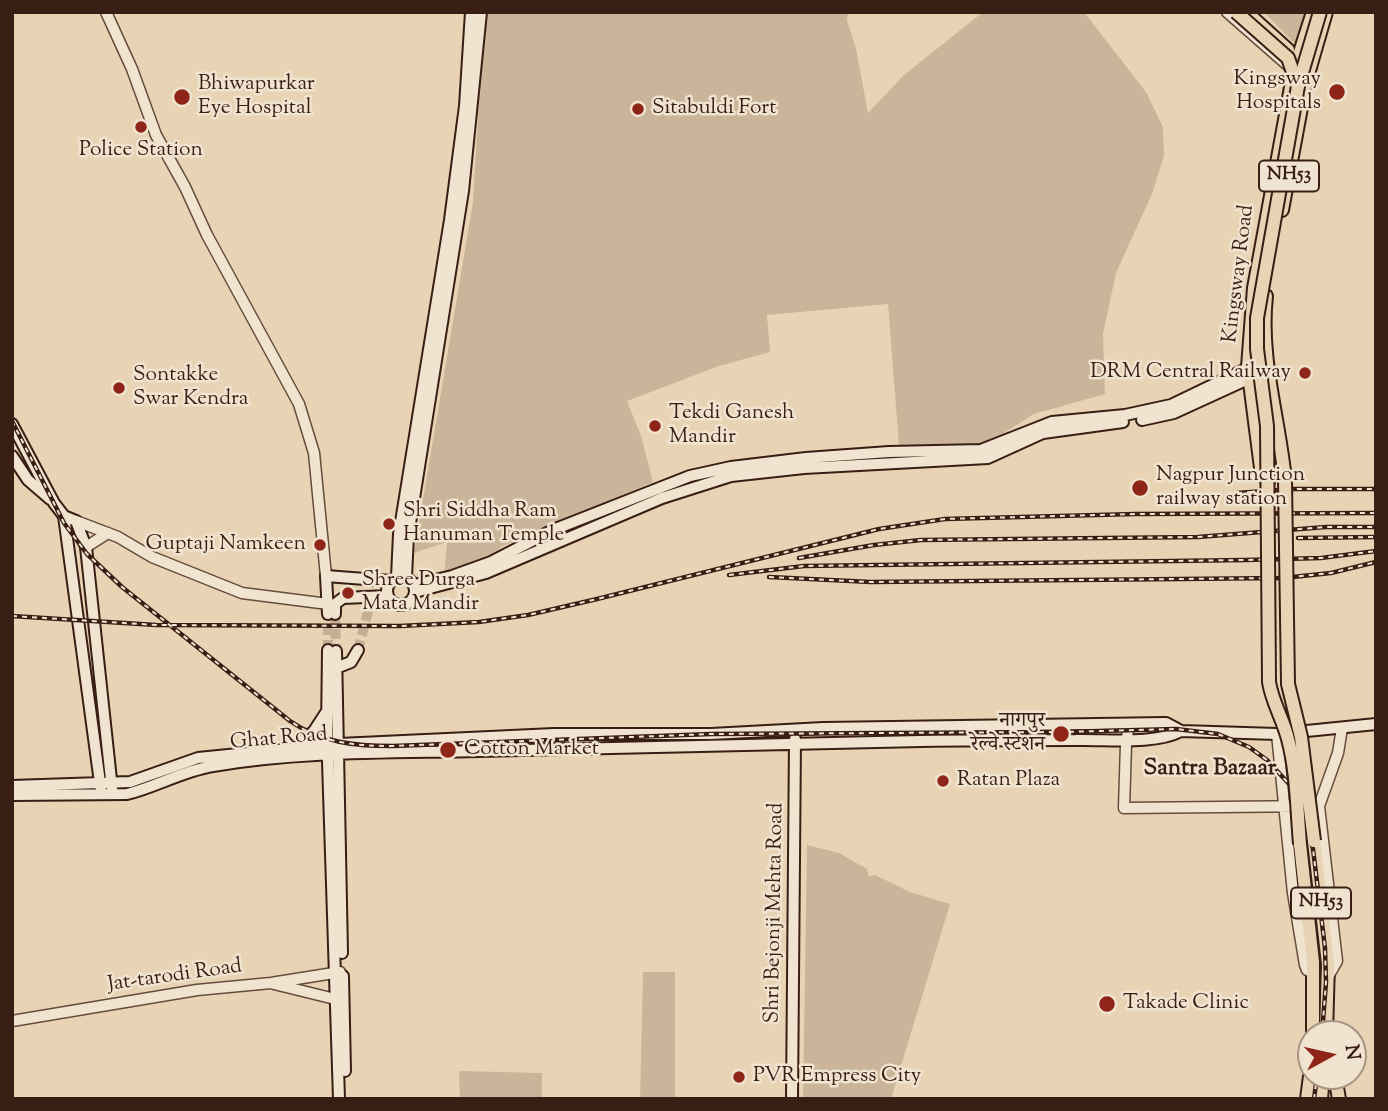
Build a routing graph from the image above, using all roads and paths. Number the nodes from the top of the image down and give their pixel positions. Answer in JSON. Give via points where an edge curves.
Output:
{"nodes":[{"id":1,"x":106,"y":12,"type":"edge"},
{"id":2,"x":471,"y":12,"type":"edge"},
{"id":3,"x":481,"y":12,"type":"edge"},
{"id":4,"x":1227,"y":12,"type":"edge"},
{"id":5,"x":1236,"y":12,"type":"edge"},
{"id":6,"x":1246,"y":12,"type":"edge"},
{"id":7,"x":1313,"y":12,"type":"edge"},
{"id":8,"x":1320,"y":12,"type":"edge"},
{"id":9,"x":1326,"y":12,"type":"edge"},
{"id":10,"x":1296,"y":65,"type":"junction"},
{"id":11,"x":1305,"y":78,"type":"junction"},
{"id":12,"x":1267,"y":366,"type":"junction"},
{"id":13,"x":1246,"y":374,"type":"junction"},
{"id":14,"x":12,"y":424,"type":"edge"},
{"id":15,"x":17,"y":442,"type":"edge"},
{"id":16,"x":12,"y":456,"type":"edge"},
{"id":17,"x":1268,"y":483,"type":"junction"},
{"id":18,"x":54,"y":503,"type":"junction"},
{"id":19,"x":64,"y":516,"type":"junction"},
{"id":20,"x":76,"y":520,"type":"junction"},
{"id":21,"x":108,"y":533,"type":"junction"},
{"id":22,"x":86,"y":547,"type":"junction"},
{"id":23,"x":326,"y":576,"type":"junction"},
{"id":24,"x":373,"y":578,"type":"junction"},
{"id":25,"x":407,"y":583,"type":"junction"},
{"id":26,"x":388,"y":596,"type":"junction"},
{"id":27,"x":372,"y":597,"type":"junction"},
{"id":28,"x":331,"y":609,"type":"junction"},
{"id":29,"x":358,"y":650,"type":"tunnel mouth"},
{"id":30,"x":336,"y":668,"type":"junction"},
{"id":31,"x":327,"y":711,"type":"junction"},
{"id":32,"x":1129,"y":724,"type":"junction"},
{"id":33,"x":1376,"y":724,"type":"edge"},
{"id":34,"x":1342,"y":728,"type":"junction"},
{"id":35,"x":796,"y":729,"type":"junction"},
{"id":36,"x":1181,"y":732,"type":"junction"},
{"id":37,"x":698,"y":733,"type":"junction"},
{"id":38,"x":1277,"y":734,"type":"junction"},
{"id":39,"x":473,"y":738,"type":"junction"},
{"id":40,"x":1127,"y":739,"type":"junction"},
{"id":41,"x":438,"y":746,"type":"junction"},
{"id":42,"x":795,"y":746,"type":"junction"},
{"id":43,"x":295,"y":747,"type":"junction"},
{"id":44,"x":698,"y":747,"type":"junction"},
{"id":45,"x":334,"y":749,"type":"junction"},
{"id":46,"x":473,"y":751,"type":"junction"},
{"id":47,"x":105,"y":768,"type":"junction"},
{"id":48,"x":130,"y":782,"type":"junction"},
{"id":49,"x":88,"y":784,"type":"junction"},
{"id":50,"x":12,"y":786,"type":"edge"},
{"id":51,"x":104,"y":787,"type":"junction"},
{"id":52,"x":12,"y":795,"type":"edge"},
{"id":53,"x":1283,"y":806,"type":"junction"},
{"id":54,"x":1319,"y":806,"type":"junction"},
{"id":55,"x":1313,"y":968,"type":"junction"},
{"id":56,"x":1328,"y":970,"type":"junction"},
{"id":57,"x":340,"y":972,"type":"junction"},
{"id":58,"x":271,"y":983,"type":"junction"},
{"id":59,"x":335,"y":999,"type":"junction"},
{"id":60,"x":1313,"y":1020,"type":"edge"},
{"id":61,"x":1326,"y":1020,"type":"edge"},
{"id":62,"x":12,"y":1021,"type":"edge"},
{"id":63,"x":340,"y":1099,"type":"edge"},
{"id":64,"x":347,"y":1099,"type":"edge"},
{"id":65,"x":792,"y":1099,"type":"edge"}],
"edges":[{"from":1,"to":23,"type":"street","via":[[156,135],[299,404],[314,453]]},
{"from":2,"to":25,"type":"main road","via":[[450,220],[399,534]]},
{"from":3,"to":25,"type":"main road","via":[[463,191],[408,536]]},
{"from":4,"to":10,"type":"street"},
{"from":5,"to":11,"type":"main road","bridge":true},
{"from":6,"to":10,"type":"main road"},
{"from":7,"to":10,"type":"main road","name":"Kingsway Road"},
{"from":8,"to":11,"type":"main road","bridge":true},
{"from":9,"to":11,"type":"main road","number":"NH53"},
{"from":10,"to":11,"type":"main road"},
{"from":10,"to":13,"type":"main road","name":"Kingsway Road","via":[[1262,236]]},
{"from":11,"to":12,"type":"main road","number":"NH53","via":[[1269,274],[1264,319]]},
{"from":11,"to":17,"type":"main road","bridge":true,"via":[[1257,318]]},
{"from":12,"to":13,"type":"main road"},
{"from":12,"to":56,"type":"main road","number":"NH53","bridge":true,"via":[[1285,480],[1288,684],[1301,737]]},
{"from":13,"to":17,"type":"main road","name":"Kingsway Road","via":[[1261,468]]},
{"from":13,"to":25,"type":"main road","via":[[1171,405],[1052,422],[981,450],[806,458],[691,476],[554,530],[491,562],[452,576]]},
{"from":13,"to":25,"type":"main road","via":[[1166,415],[1043,433],[988,458],[731,476],[662,498],[486,573]]},
{"from":14,"to":15,"type":"main road"},
{"from":15,"to":18,"type":"main road"},
{"from":16,"to":18,"type":"main road","via":[[28,480]]},
{"from":17,"to":55,"type":"main road","number":"NH53","bridge":true,"via":[[1269,682],[1291,754]]},
{"from":18,"to":19,"type":"main road"},
{"from":19,"to":20,"type":"main road"},
{"from":19,"to":47,"type":"main road"},
{"from":20,"to":21,"type":"street"},
{"from":20,"to":22,"type":"main road"},
{"from":21,"to":22,"type":"street"},
{"from":21,"to":28,"type":"street","via":[[242,593]]},
{"from":22,"to":47,"type":"main road"},
{"from":23,"to":24,"type":"main road"},
{"from":23,"to":28,"type":"main road"},
{"from":24,"to":25,"type":"main road"},
{"from":24,"to":27,"type":"main road"},
{"from":25,"to":26,"type":"main road","via":[[387,588]]},
{"from":25,"to":26,"type":"main road","via":[[411,601],[403,605]]},
{"from":26,"to":27,"type":"main road"},
{"from":27,"to":28,"type":"main road","via":[[343,598]]},
{"from":29,"to":30,"type":"main road","via":[[351,662]]},
{"from":30,"to":31,"type":"main road","via":[[332,650]]},
{"from":30,"to":45,"type":"main road"},
{"from":31,"to":43,"type":"main road","via":[[314,731]]},
{"from":31,"to":45,"type":"main road"},
{"from":32,"to":35,"type":"main road","name":"Ghat Road"},
{"from":32,"to":36,"type":"main road","name":"Ghat Road","via":[[1166,723]]},
{"from":32,"to":40,"type":"street"},
{"from":33,"to":34,"type":"main road"},
{"from":34,"to":38,"type":"main road"},
{"from":34,"to":54,"type":"street"},
{"from":35,"to":37,"type":"main road","name":"Ghat Road"},
{"from":35,"to":42,"type":"main road","name":"Shri Bejonji Mehta Road"},
{"from":36,"to":38,"type":"main road"},
{"from":36,"to":40,"type":"main road","name":"Ghat Road","via":[[1168,738]]},
{"from":37,"to":39,"type":"main road","name":"Ghat Road"},
{"from":37,"to":44,"type":"main road"},
{"from":38,"to":53,"type":"street"},
{"from":39,"to":41,"type":"main road","name":"Ghat Road"},
{"from":39,"to":46,"type":"main road"},
{"from":40,"to":42,"type":"main road","name":"Ghat Road"},
{"from":40,"to":53,"type":"street","via":[[1124,808]]},
{"from":41,"to":45,"type":"main road","name":"Ghat Road"},
{"from":41,"to":46,"type":"main road","name":"Ghat Road"},
{"from":42,"to":44,"type":"main road","name":"Ghat Road"},
{"from":42,"to":65,"type":"main road","name":"Shri Bejonji Mehta Road"},
{"from":43,"to":45,"type":"main road","name":"Ghat Road"},
{"from":43,"to":48,"type":"main road","name":"Ghat Road","via":[[198,758]]},
{"from":44,"to":46,"type":"main road","name":"Ghat Road"},
{"from":45,"to":51,"type":"main road","name":"Ghat Road","via":[[212,766],[113,795]]},
{"from":45,"to":57,"type":"main road"},
{"from":47,"to":48,"type":"main road"},
{"from":47,"to":49,"type":"main road"},
{"from":47,"to":51,"type":"main road"},
{"from":48,"to":51,"type":"main road","name":"Ghat Road"},
{"from":49,"to":50,"type":"main road","name":"Ghat Road"},
{"from":49,"to":51,"type":"main road","name":"Ghat Road"},
{"from":51,"to":52,"type":"main road","name":"Ghat Road"},
{"from":53,"to":54,"type":"street"},
{"from":53,"to":55,"type":"street","via":[[1302,950],[1307,970]]},
{"from":54,"to":56,"type":"street","via":[[1336,961]]},
{"from":55,"to":60,"type":"main road"},
{"from":56,"to":61,"type":"main road","number":"NH53"},
{"from":57,"to":58,"type":"street","name":"Jat-tarodi Road"},
{"from":57,"to":59,"type":"main road"},
{"from":57,"to":64,"type":"main road"},
{"from":58,"to":59,"type":"street"},
{"from":58,"to":62,"type":"street","name":"Jat-tarodi Road","via":[[197,990]]},
{"from":59,"to":63,"type":"main road"}]}
